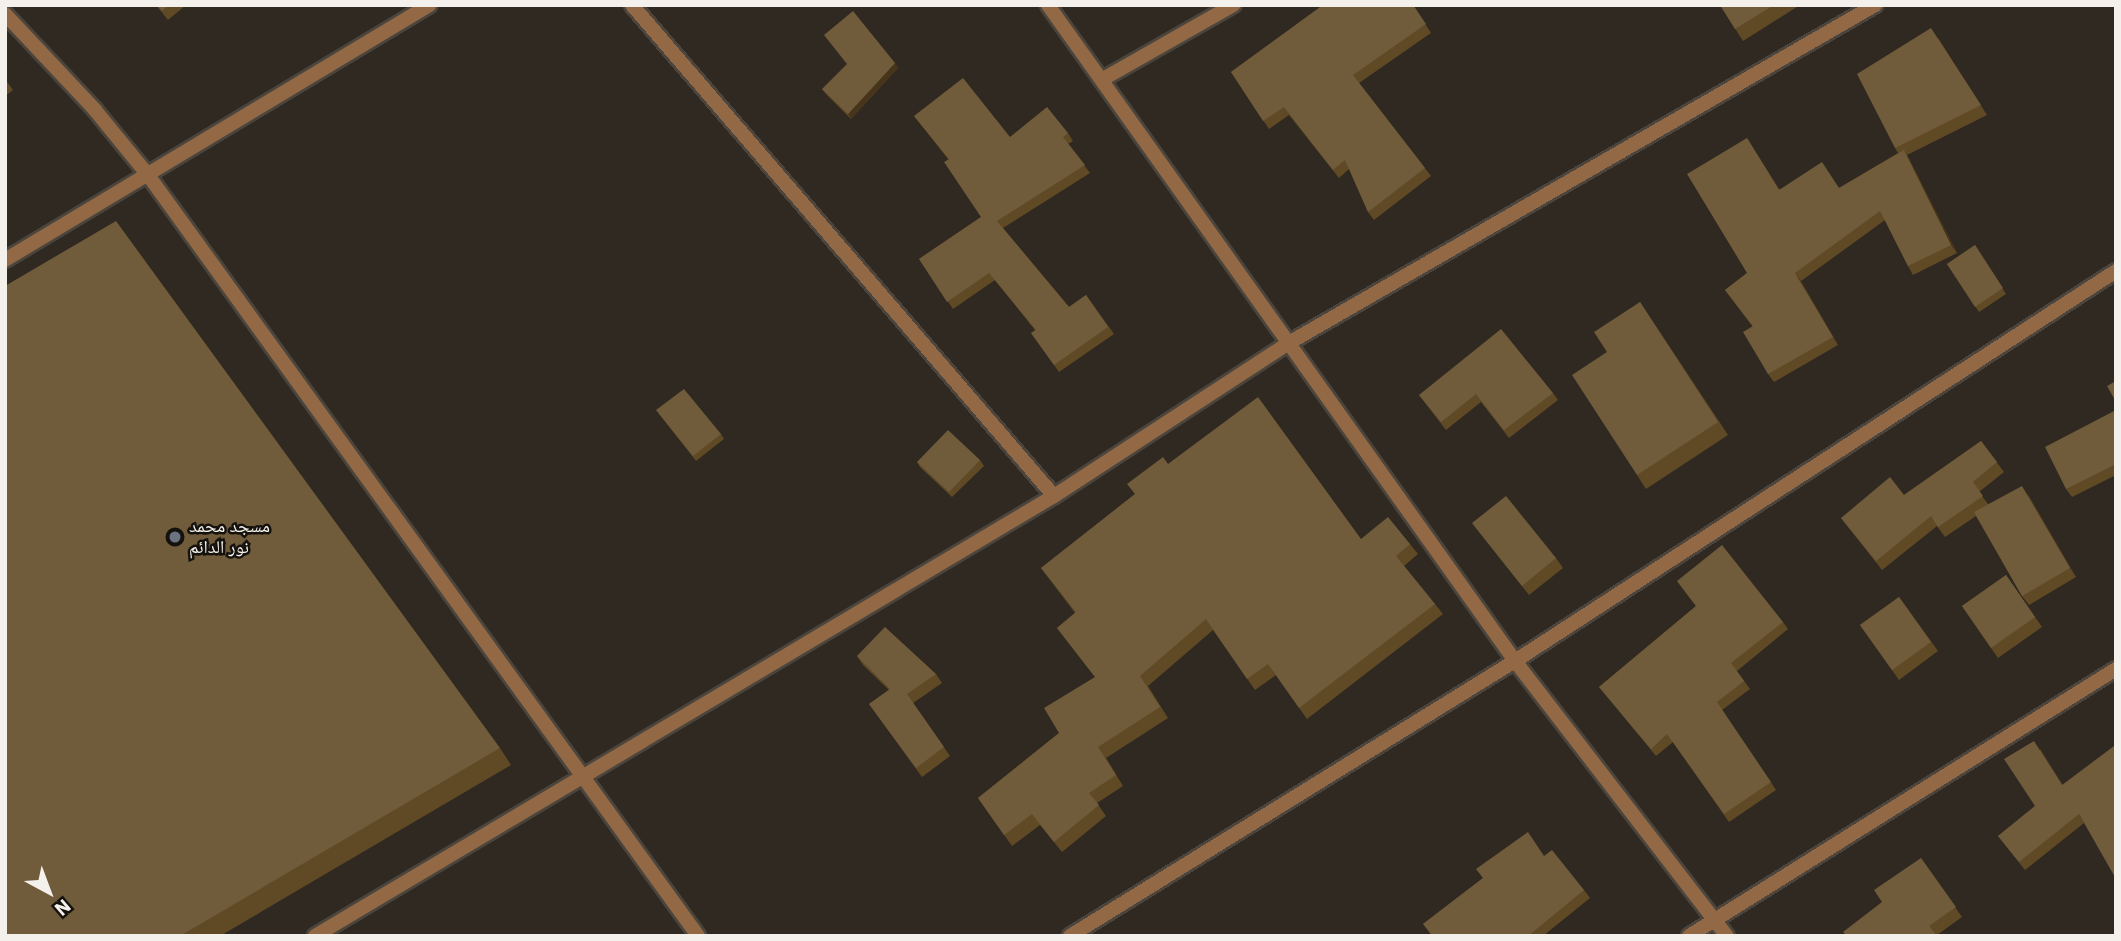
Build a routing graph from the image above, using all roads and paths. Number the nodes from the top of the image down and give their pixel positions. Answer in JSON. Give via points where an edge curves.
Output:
{"nodes":[{"id":1,"x":429,"y":5,"type":"edge"},
{"id":2,"x":632,"y":5,"type":"edge"},
{"id":3,"x":1048,"y":5,"type":"edge"},
{"id":4,"x":1233,"y":5,"type":"edge"},
{"id":5,"x":1875,"y":5,"type":"edge"},
{"id":6,"x":5,"y":14,"type":"edge"},
{"id":7,"x":1104,"y":79,"type":"junction"},
{"id":8,"x":148,"y":175,"type":"junction"},
{"id":9,"x":5,"y":260,"type":"edge"},
{"id":10,"x":2116,"y":271,"type":"edge"},
{"id":11,"x":1287,"y":344,"type":"junction"},
{"id":12,"x":1054,"y":496,"type":"junction"},
{"id":13,"x":1515,"y":661,"type":"junction"},
{"id":14,"x":2116,"y":669,"type":"edge"},
{"id":15,"x":585,"y":778,"type":"junction"},
{"id":16,"x":1715,"y":919,"type":"junction"},
{"id":17,"x":315,"y":936,"type":"edge"},
{"id":18,"x":698,"y":936,"type":"edge"},
{"id":19,"x":1070,"y":936,"type":"edge"},
{"id":20,"x":1689,"y":936,"type":"edge"},
{"id":21,"x":1727,"y":936,"type":"edge"}],
"edges":[{"from":1,"to":8,"type":"street"},
{"from":2,"to":12,"type":"street"},
{"from":3,"to":7,"type":"street"},
{"from":4,"to":7,"type":"street"},
{"from":5,"to":11,"type":"street"},
{"from":6,"to":8,"type":"street","via":[[95,110]]},
{"from":7,"to":11,"type":"street","via":[[1172,184]]},
{"from":8,"to":9,"type":"street"},
{"from":8,"to":15,"type":"street"},
{"from":10,"to":13,"type":"street"},
{"from":11,"to":12,"type":"street"},
{"from":11,"to":13,"type":"street"},
{"from":12,"to":15,"type":"street"},
{"from":13,"to":16,"type":"street"},
{"from":13,"to":19,"type":"street"},
{"from":14,"to":16,"type":"street"},
{"from":15,"to":17,"type":"street"},
{"from":15,"to":18,"type":"street"},
{"from":16,"to":20,"type":"street"},
{"from":16,"to":21,"type":"street"}]}
